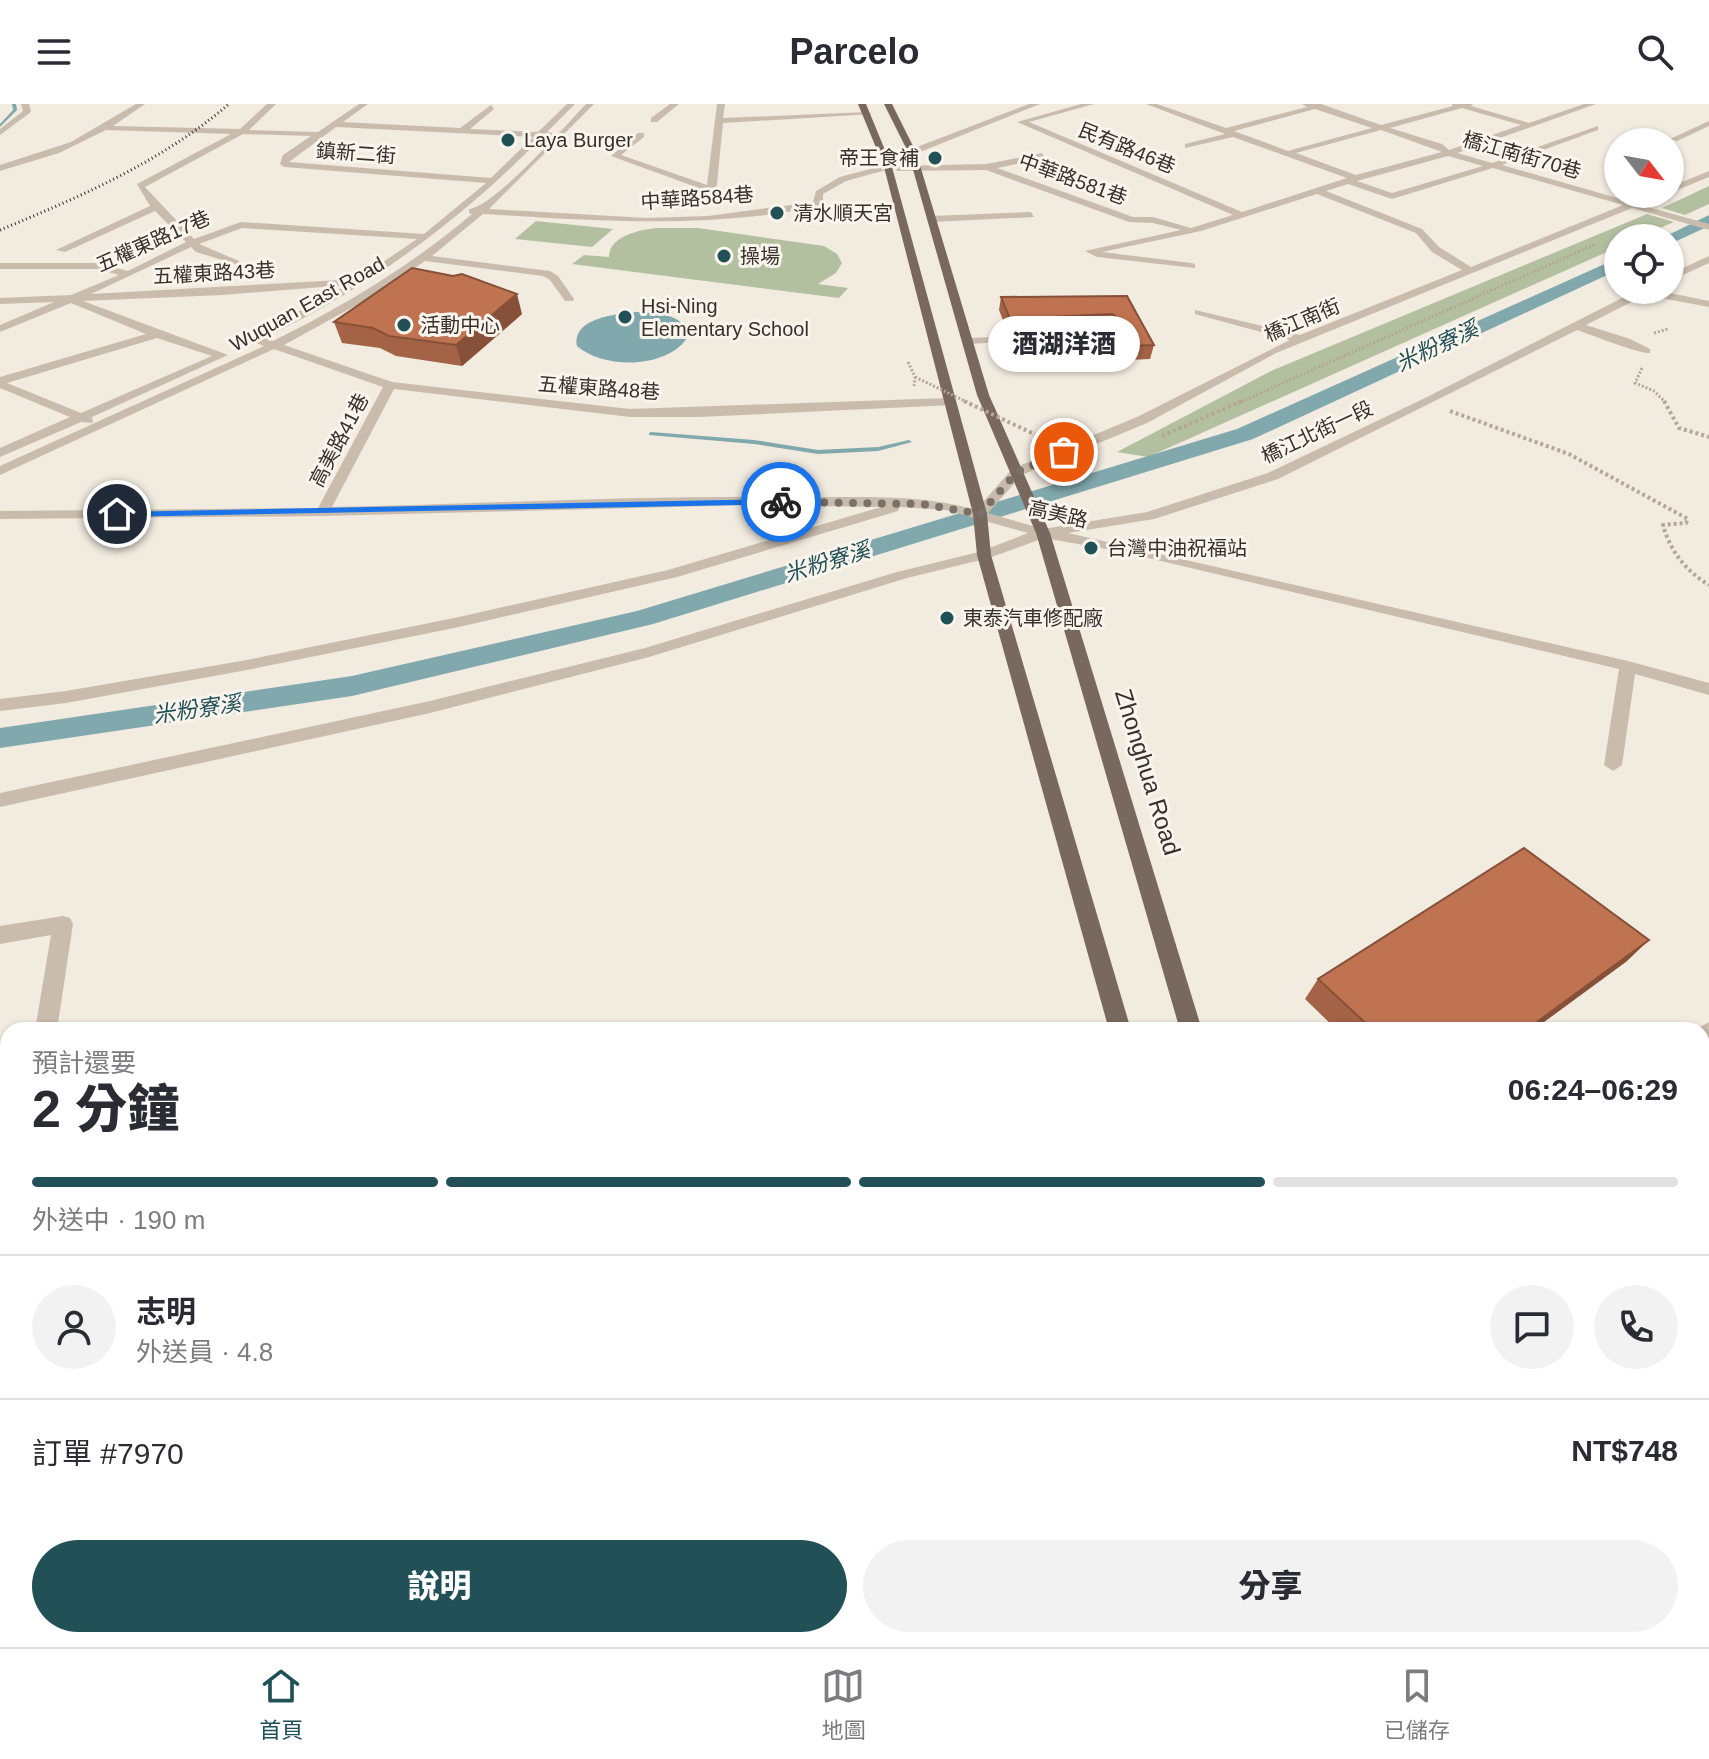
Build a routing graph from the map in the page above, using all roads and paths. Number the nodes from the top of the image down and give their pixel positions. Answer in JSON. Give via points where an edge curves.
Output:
{"nodes":[{"id":1,"x":25,"y":104,"type":"edge"},
{"id":2,"x":141,"y":104,"type":"edge"},
{"id":3,"x":272,"y":104,"type":"edge"},
{"id":4,"x":364,"y":104,"type":"edge"},
{"id":5,"x":571,"y":104,"type":"edge"},
{"id":6,"x":590,"y":104,"type":"edge"},
{"id":7,"x":675,"y":104,"type":"edge"},
{"id":8,"x":721,"y":104,"type":"edge"},
{"id":9,"x":888,"y":104,"type":"edge"},
{"id":10,"x":1036,"y":104,"type":"edge"},
{"id":11,"x":1090,"y":104,"type":"edge"},
{"id":12,"x":1150,"y":104,"type":"edge"},
{"id":13,"x":1326,"y":104,"type":"edge"},
{"id":14,"x":1592,"y":104,"type":"edge"},
{"id":15,"x":1462,"y":105,"type":"edge"},
{"id":16,"x":1310,"y":106,"type":"edge"},
{"id":17,"x":491,"y":107,"type":"dead end"},
{"id":18,"x":865,"y":109,"type":"edge"},
{"id":19,"x":654,"y":120,"type":"dead end"},
{"id":20,"x":719,"y":121,"type":"junction"},
{"id":21,"x":1709,"y":123,"type":"edge"},
{"id":22,"x":333,"y":124,"type":"junction"},
{"id":23,"x":1529,"y":126,"type":"junction"},
{"id":24,"x":107,"y":128,"type":"junction"},
{"id":25,"x":1380,"y":128,"type":"junction"},
{"id":26,"x":1595,"y":128,"type":"dead end"},
{"id":27,"x":463,"y":130,"type":"junction"},
{"id":28,"x":1543,"y":130,"type":"dead end"},
{"id":29,"x":1690,"y":130,"type":"junction"},
{"id":30,"x":243,"y":131,"type":"junction"},
{"id":31,"x":1230,"y":132,"type":"junction"},
{"id":32,"x":0,"y":133,"type":"edge"},
{"id":33,"x":1557,"y":133,"type":"dead end"},
{"id":34,"x":1684,"y":133,"type":"edge"},
{"id":35,"x":318,"y":134,"type":"junction"},
{"id":36,"x":541,"y":135,"type":"junction"},
{"id":37,"x":560,"y":135,"type":"junction"},
{"id":38,"x":641,"y":135,"type":"dead end"},
{"id":39,"x":1709,"y":135,"type":"edge"},
{"id":40,"x":1571,"y":137,"type":"junction"},
{"id":41,"x":1188,"y":146,"type":"dead end"},
{"id":42,"x":912,"y":152,"type":"junction"},
{"id":43,"x":1288,"y":153,"type":"junction"},
{"id":44,"x":1448,"y":153,"type":"junction"},
{"id":45,"x":1042,"y":156,"type":"dead end"},
{"id":46,"x":1492,"y":166,"type":"junction"},
{"id":47,"x":888,"y":167,"type":"junction"},
{"id":48,"x":987,"y":167,"type":"junction"},
{"id":49,"x":0,"y":168,"type":"edge"},
{"id":50,"x":916,"y":168,"type":"junction"},
{"id":51,"x":1709,"y":174,"type":"edge"},
{"id":52,"x":1352,"y":180,"type":"junction"},
{"id":53,"x":492,"y":181,"type":"junction"},
{"id":54,"x":1684,"y":184,"type":"edge"},
{"id":55,"x":712,"y":190,"type":"junction"},
{"id":56,"x":1318,"y":191,"type":"junction"},
{"id":57,"x":1604,"y":197,"type":"edge"},
{"id":58,"x":156,"y":207,"type":"junction"},
{"id":59,"x":1625,"y":208,"type":"edge"},
{"id":60,"x":1643,"y":208,"type":"edge"},
{"id":61,"x":460,"y":210,"type":"junction"},
{"id":62,"x":480,"y":211,"type":"junction"},
{"id":63,"x":1031,"y":215,"type":"dead end"},
{"id":64,"x":1242,"y":215,"type":"junction"},
{"id":65,"x":708,"y":219,"type":"junction"},
{"id":66,"x":932,"y":219,"type":"junction"},
{"id":67,"x":1709,"y":227,"type":"edge"},
{"id":68,"x":1194,"y":230,"type":"junction"},
{"id":69,"x":425,"y":237,"type":"junction"},
{"id":70,"x":1604,"y":239,"type":"edge"},
{"id":71,"x":194,"y":242,"type":"junction"},
{"id":72,"x":61,"y":250,"type":"dead end"},
{"id":73,"x":423,"y":258,"type":"junction"},
{"id":74,"x":1709,"y":259,"type":"edge"},
{"id":75,"x":235,"y":263,"type":"dead end"},
{"id":76,"x":0,"y":266,"type":"edge"},
{"id":77,"x":1191,"y":266,"type":"dead end"},
{"id":78,"x":1470,"y":270,"type":"junction"},
{"id":79,"x":1684,"y":271,"type":"edge"},
{"id":80,"x":129,"y":274,"type":"junction"},
{"id":81,"x":361,"y":280,"type":"junction"},
{"id":82,"x":569,"y":299,"type":"dead end"},
{"id":83,"x":1684,"y":299,"type":"edge"},
{"id":84,"x":68,"y":300,"type":"junction"},
{"id":85,"x":0,"y":301,"type":"edge"},
{"id":86,"x":1617,"y":304,"type":"edge"},
{"id":87,"x":1709,"y":304,"type":"edge"},
{"id":88,"x":1199,"y":312,"type":"dead end"},
{"id":89,"x":1574,"y":325,"type":"junction"},
{"id":90,"x":0,"y":329,"type":"edge"},
{"id":91,"x":157,"y":334,"type":"junction"},
{"id":92,"x":1047,"y":337,"type":"edge"},
{"id":93,"x":256,"y":339,"type":"junction"},
{"id":94,"x":1301,"y":339,"type":"junction"},
{"id":95,"x":968,"y":341,"type":"junction"},
{"id":96,"x":275,"y":345,"type":"junction"},
{"id":97,"x":1646,"y":351,"type":"joint"},
{"id":98,"x":222,"y":355,"type":"junction"},
{"id":99,"x":908,"y":362,"type":"dead end"},
{"id":100,"x":0,"y":383,"type":"edge"},
{"id":101,"x":390,"y":385,"type":"junction"},
{"id":102,"x":948,"y":402,"type":"junction"},
{"id":103,"x":1427,"y":402,"type":"junction"},
{"id":104,"x":81,"y":417,"type":"junction"},
{"id":105,"x":103,"y":425,"type":"junction"},
{"id":106,"x":1160,"y":437,"type":"dead end"},
{"id":107,"x":1709,"y":437,"type":"edge"},
{"id":108,"x":0,"y":453,"type":"edge"},
{"id":109,"x":1083,"y":457,"type":"dead end"},
{"id":110,"x":0,"y":471,"type":"edge"},
{"id":111,"x":1017,"y":472,"type":"junction"},
{"id":112,"x":904,"y":503,"type":"junction"},
{"id":113,"x":323,"y":512,"type":"junction"},
{"id":114,"x":980,"y":514,"type":"junction"},
{"id":115,"x":0,"y":515,"type":"edge"},
{"id":116,"x":1040,"y":532,"type":"junction"},
{"id":117,"x":984,"y":555,"type":"junction"},
{"id":118,"x":1709,"y":585,"type":"edge"},
{"id":119,"x":1628,"y":666,"type":"junction"},
{"id":120,"x":1709,"y":689,"type":"edge"},
{"id":121,"x":0,"y":705,"type":"edge"},
{"id":122,"x":1613,"y":765,"type":"dead end"},
{"id":123,"x":0,"y":800,"type":"edge"},
{"id":124,"x":0,"y":935,"type":"edge"},
{"id":125,"x":47,"y":1022,"type":"edge"},
{"id":126,"x":1118,"y":1022,"type":"edge"},
{"id":127,"x":1189,"y":1022,"type":"edge"}],
"edges":[{"from":1,"to":32,"type":"street","via":[[27,112]]},
{"from":2,"to":24,"type":"street"},
{"from":3,"to":30,"type":"street"},
{"from":4,"to":22,"type":"street","name":"鎮新二街"},
{"from":5,"to":36,"type":"street","name":"Wuquan East Road"},
{"from":6,"to":37,"type":"street","name":"Wuquan East Road"},
{"from":7,"to":19,"type":"street"},
{"from":8,"to":20,"type":"street"},
{"from":9,"to":42,"type":"main road"},
{"from":10,"to":42,"type":"street"},
{"from":11,"to":64,"type":"street","name":"民有路46巷","via":[[1021,122]]},
{"from":12,"to":31,"type":"street"},
{"from":13,"to":16,"type":"street"},
{"from":14,"to":23,"type":"street"},
{"from":15,"to":23,"type":"street"},
{"from":15,"to":25,"type":"street"},
{"from":16,"to":25,"type":"street","name":"橋江南街70巷"},
{"from":16,"to":31,"type":"street"},
{"from":17,"to":27,"type":"street"},
{"from":18,"to":20,"type":"street"},
{"from":18,"to":47,"type":"main road"},
{"from":20,"to":55,"type":"street"},
{"from":21,"to":29,"type":"street"},
{"from":22,"to":27,"type":"street","name":"鎮新二街"},
{"from":22,"to":35,"type":"street","name":"鎮新二街"},
{"from":23,"to":28,"type":"street"},
{"from":23,"to":44,"type":"street"},
{"from":24,"to":30,"type":"street"},
{"from":24,"to":49,"type":"street","via":[[57,153]]},
{"from":25,"to":43,"type":"street"},
{"from":25,"to":44,"type":"street","name":"橋江南街70巷"},
{"from":26,"to":40,"type":"street"},
{"from":27,"to":36,"type":"street","name":"鎮新二街"},
{"from":29,"to":34,"type":"street"},
{"from":29,"to":39,"type":"street"},
{"from":30,"to":35,"type":"street"},
{"from":30,"to":58,"type":"street","via":[[140,186]]},
{"from":31,"to":41,"type":"street"},
{"from":31,"to":43,"type":"street"},
{"from":33,"to":40,"type":"street"},
{"from":35,"to":53,"type":"street","name":"鎮新二街","via":[[284,164]]},
{"from":36,"to":37,"type":"street","name":"鎮新二街"},
{"from":36,"to":53,"type":"street","name":"Wuquan East Road"},
{"from":37,"to":62,"type":"street","name":"Wuquan East Road"},
{"from":38,"to":55,"type":"street","via":[[615,156]]},
{"from":40,"to":46,"type":"street"},
{"from":42,"to":47,"type":"street","name":"中華路584巷"},
{"from":42,"to":50,"type":"main road"},
{"from":43,"to":52,"type":"street"},
{"from":44,"to":46,"type":"street","name":"橋江南街70巷"},
{"from":44,"to":52,"type":"street"},
{"from":45,"to":48,"type":"street","name":"中華路581巷"},
{"from":46,"to":52,"type":"street","via":[[1392,196]]},
{"from":46,"to":57,"type":"street","name":"橋江南街70巷"},
{"from":47,"to":50,"type":"street","name":"中華路581巷"},
{"from":47,"to":65,"type":"street","name":"中華路584巷","via":[[843,179],[819,193],[820,204]]},
{"from":47,"to":102,"type":"main road"},
{"from":48,"to":50,"type":"street","name":"中華路581巷"},
{"from":48,"to":68,"type":"street","name":"中華路581巷","via":[[1132,220]]},
{"from":50,"to":66,"type":"main road"},
{"from":51,"to":54,"type":"street"},
{"from":52,"to":56,"type":"street"},
{"from":53,"to":61,"type":"street","name":"Wuquan East Road"},
{"from":55,"to":65,"type":"street"},
{"from":56,"to":64,"type":"street"},
{"from":56,"to":78,"type":"street","via":[[1419,231],[1446,259]]},
{"from":58,"to":71,"type":"street"},
{"from":58,"to":72,"type":"street"},
{"from":59,"to":78,"type":"street","name":"橋江南街"},
{"from":60,"to":67,"type":"street","name":"橋江南街70巷"},
{"from":61,"to":62,"type":"street","name":"中華路584巷"},
{"from":61,"to":69,"type":"street","name":"Wuquan East Road"},
{"from":62,"to":65,"type":"street","name":"中華路584巷","via":[[590,219]]},
{"from":62,"to":73,"type":"street","name":"Wuquan East Road"},
{"from":63,"to":66,"type":"street"},
{"from":64,"to":68,"type":"street"},
{"from":66,"to":95,"type":"main road"},
{"from":68,"to":77,"type":"street","via":[[1090,251]]},
{"from":69,"to":71,"type":"street","name":"五權東路17巷","via":[[253,224]]},
{"from":69,"to":81,"type":"street","name":"Wuquan East Road"},
{"from":70,"to":106,"type":"path"},
{"from":71,"to":75,"type":"street","via":[[200,250]]},
{"from":71,"to":80,"type":"street","name":"五權東路17巷"},
{"from":73,"to":82,"type":"street","via":[[546,273]]},
{"from":73,"to":96,"type":"street","name":"Wuquan East Road"},
{"from":74,"to":79,"type":"street"},
{"from":76,"to":80,"type":"street","via":[[97,266]]},
{"from":78,"to":94,"type":"street","name":"橋江南街"},
{"from":80,"to":84,"type":"street","name":"五權東路17巷"},
{"from":81,"to":84,"type":"street","name":"五權東路43巷"},
{"from":81,"to":93,"type":"street","name":"Wuquan East Road"},
{"from":83,"to":87,"type":"street"},
{"from":84,"to":85,"type":"street","name":"五權東路43巷"},
{"from":84,"to":90,"type":"street","name":"五權東路17巷"},
{"from":84,"to":91,"type":"street"},
{"from":86,"to":89,"type":"street","name":"橋江北街一段"},
{"from":88,"to":94,"type":"street"},
{"from":89,"to":97,"type":"street"},
{"from":89,"to":103,"type":"street","name":"橋江北街一段"},
{"from":91,"to":98,"type":"street"},
{"from":91,"to":100,"type":"street"},
{"from":92,"to":95,"type":"street"},
{"from":93,"to":96,"type":"street","name":"五權東路48巷"},
{"from":93,"to":98,"type":"street","name":"Wuquan East Road"},
{"from":94,"to":111,"type":"street","name":"橋江南街","via":[[1142,420]]},
{"from":95,"to":111,"type":"main road","via":[[983,395]]},
{"from":96,"to":101,"type":"street","name":"五權東路48巷"},
{"from":96,"to":105,"type":"street","name":"Wuquan East Road"},
{"from":97,"to":107,"type":"path","via":[[1635,383],[1659,394],[1677,427]]},
{"from":98,"to":104,"type":"street","name":"Wuquan East Road"},
{"from":99,"to":109,"type":"path","bridge":true,"via":[[915,377]]},
{"from":100,"to":104,"type":"street"},
{"from":101,"to":102,"type":"street","name":"五權東路48巷","via":[[630,413]]},
{"from":101,"to":113,"type":"street","name":"高美路41巷"},
{"from":102,"to":114,"type":"main road"},
{"from":103,"to":116,"type":"street","name":"橋江北街一段","via":[[1273,476],[1149,516]]},
{"from":103,"to":118,"type":"path","via":[[1569,454],[1688,519],[1663,525],[1667,543]]},
{"from":104,"to":105,"type":"street"},
{"from":104,"to":108,"type":"street","name":"Wuquan East Road"},
{"from":105,"to":110,"type":"street","name":"Wuquan East Road"},
{"from":111,"to":114,"type":"street","name":"橋江南街"},
{"from":111,"to":116,"type":"main road","name":"Zhonghua Road"},
{"from":112,"to":113,"type":"street","name":"高美路","via":[[750,501]]},
{"from":112,"to":114,"type":"street","name":"高美路"},
{"from":112,"to":121,"type":"street","via":[[672,574],[459,622],[247,665]]},
{"from":113,"to":115,"type":"street","name":"高美路"},
{"from":114,"to":116,"type":"street","name":"高美路"},
{"from":114,"to":117,"type":"main road"},
{"from":116,"to":117,"type":"street","name":"橋江北街一段"},
{"from":116,"to":119,"type":"street","name":"高美路"},
{"from":116,"to":127,"type":"main road","name":"Zhonghua Road"},
{"from":117,"to":123,"type":"street","name":"橋江北街一段","via":[[649,652],[459,700]]},
{"from":117,"to":126,"type":"main road"},
{"from":119,"to":120,"type":"street","name":"高美路"},
{"from":119,"to":122,"type":"street"},
{"from":124,"to":125,"type":"street","via":[[63,924]]}]}
